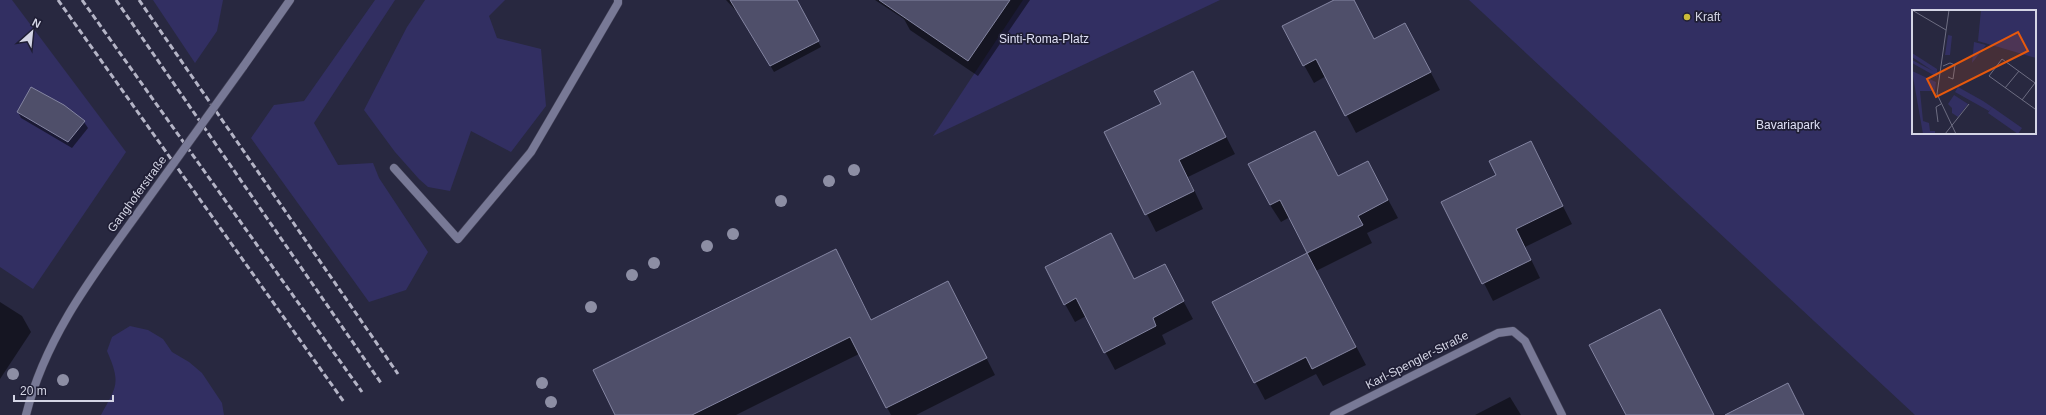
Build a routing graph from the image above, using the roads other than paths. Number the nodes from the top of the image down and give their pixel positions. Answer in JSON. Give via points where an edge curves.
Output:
{"nodes":[{"id":1,"x":290,"y":0,"type":"edge"},
{"id":2,"x":618,"y":0,"type":"edge"},
{"id":3,"x":394,"y":168,"type":"dead end"},
{"id":4,"x":26,"y":415,"type":"edge"},
{"id":5,"x":1334,"y":415,"type":"edge"},
{"id":6,"x":1562,"y":415,"type":"edge"}],
"edges":[{"from":1,"to":4,"type":"street","name":"Ganghoferstraße","bridge":true,"via":[[79,295],[42,365]]},
{"from":2,"to":3,"type":"street","via":[[531,152],[458,239]]},
{"from":5,"to":6,"type":"street","name":"Karl-Spengler-Straße","via":[[1498,333],[1512,331],[1525,341]]}]}
